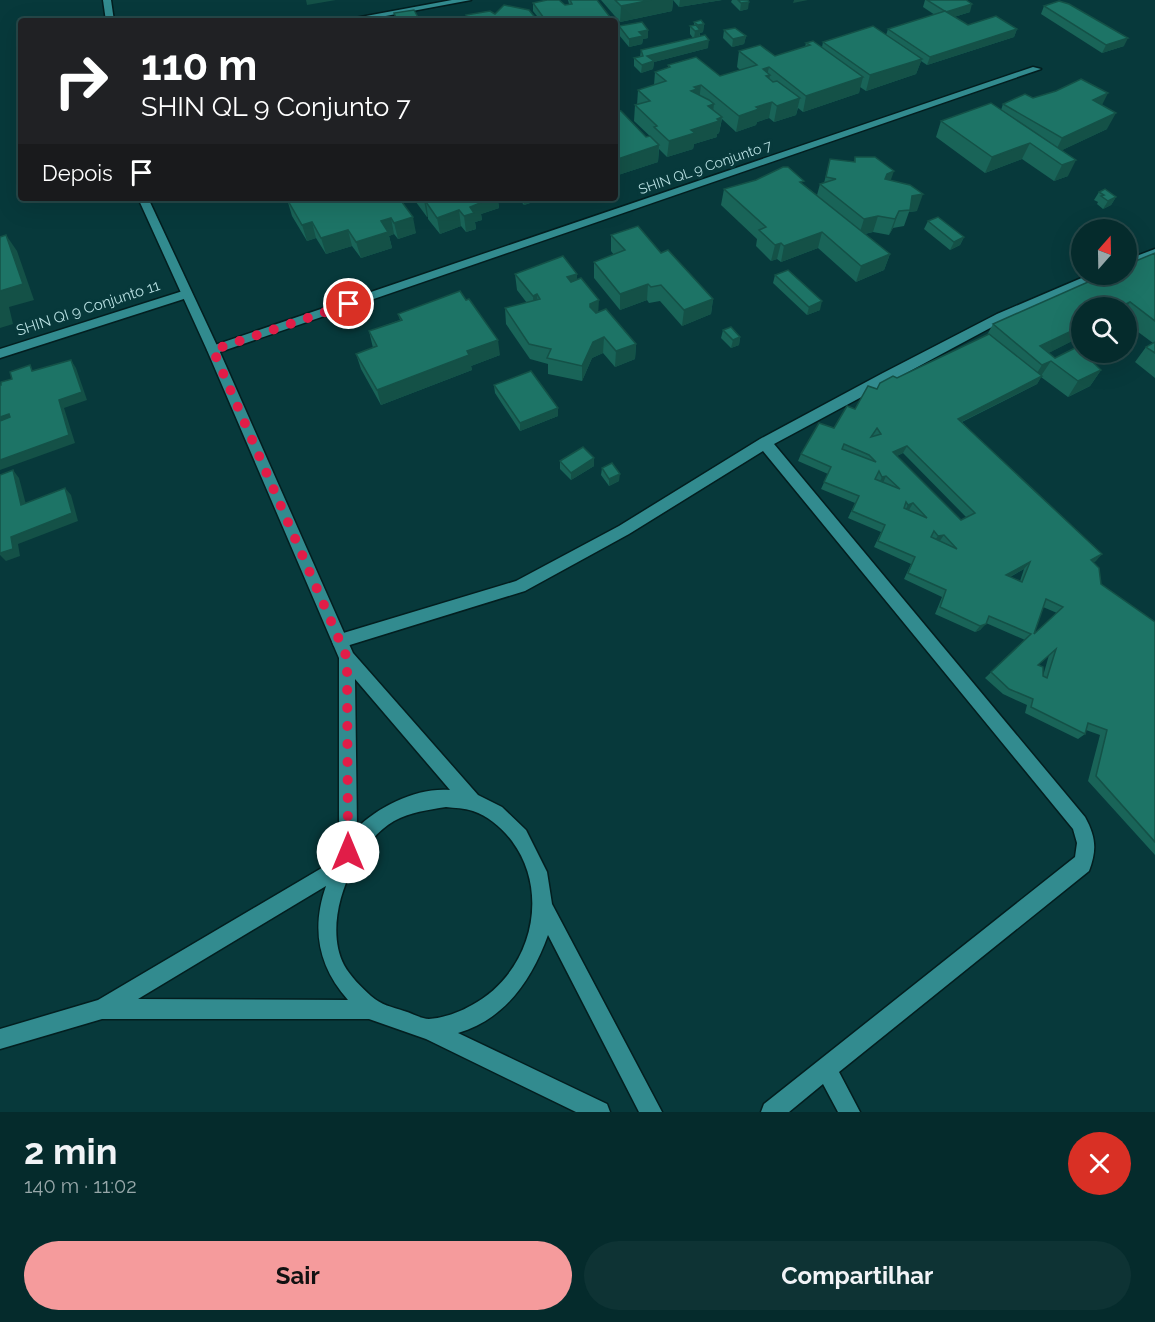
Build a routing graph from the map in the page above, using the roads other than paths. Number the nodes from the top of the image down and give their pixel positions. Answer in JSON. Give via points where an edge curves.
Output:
{"nodes":[{"id":1,"x":107,"y":0,"type":"edge"},
{"id":2,"x":467,"y":0,"type":"edge"},
{"id":3,"x":110,"y":18,"type":"edge"},
{"id":4,"x":361,"y":18,"type":"edge"},
{"id":5,"x":1036,"y":69,"type":"dead end"},
{"id":6,"x":144,"y":201,"type":"edge"},
{"id":7,"x":1155,"y":253,"type":"edge"},
{"id":8,"x":1137,"y":260,"type":"edge"},
{"id":9,"x":1077,"y":285,"type":"edge"},
{"id":10,"x":186,"y":294,"type":"junction"},
{"id":11,"x":213,"y":350,"type":"junction"},
{"id":12,"x":0,"y":354,"type":"edge"},
{"id":13,"x":765,"y":443,"type":"junction"},
{"id":14,"x":340,"y":641,"type":"junction"},
{"id":15,"x":347,"y":658,"type":"junction"},
{"id":16,"x":472,"y":801,"type":"junction"},
{"id":17,"x":344,"y":859,"type":"junction"},
{"id":18,"x":545,"y":910,"type":"junction"},
{"id":19,"x":102,"y":1009,"type":"junction"},
{"id":20,"x":368,"y":1010,"type":"junction"},
{"id":21,"x":428,"y":1029,"type":"junction"},
{"id":22,"x":0,"y":1038,"type":"edge"},
{"id":23,"x":826,"y":1068,"type":"junction"},
{"id":24,"x":599,"y":1112,"type":"edge"},
{"id":25,"x":651,"y":1112,"type":"edge"},
{"id":26,"x":772,"y":1112,"type":"edge"},
{"id":27,"x":849,"y":1112,"type":"edge"}],
"edges":[{"from":1,"to":3,"type":"street"},
{"from":2,"to":4,"type":"street"},
{"from":5,"to":11,"type":"street","name":"SHIN QL 9 Conjunto 7"},
{"from":6,"to":10,"type":"street"},
{"from":7,"to":8,"type":"street"},
{"from":9,"to":13,"type":"street","via":[[1001,317]]},
{"from":10,"to":11,"type":"street"},
{"from":10,"to":12,"type":"street","name":"SHIN QI 9 Conjunto 11"},
{"from":11,"to":14,"type":"street"},
{"from":13,"to":14,"type":"street","via":[[624,530],[520,586]]},
{"from":13,"to":23,"type":"street","via":[[985,707],[1087,838],[1082,864]]},
{"from":14,"to":15,"type":"street"},
{"from":15,"to":16,"type":"street"},
{"from":15,"to":17,"type":"street"},
{"from":16,"to":17,"type":"street","via":[[418,801],[391,812],[368,830]]},
{"from":16,"to":18,"type":"street","via":[[511,823],[537,861]]},
{"from":17,"to":19,"type":"street"},
{"from":17,"to":20,"type":"street","via":[[326,917],[336,969]]},
{"from":18,"to":21,"type":"street","via":[[535,953],[509,992],[472,1018]]},
{"from":18,"to":25,"type":"street"},
{"from":19,"to":20,"type":"street"},
{"from":19,"to":22,"type":"street"},
{"from":20,"to":21,"type":"street"},
{"from":21,"to":24,"type":"street"},
{"from":23,"to":26,"type":"street"},
{"from":23,"to":27,"type":"street"}]}
